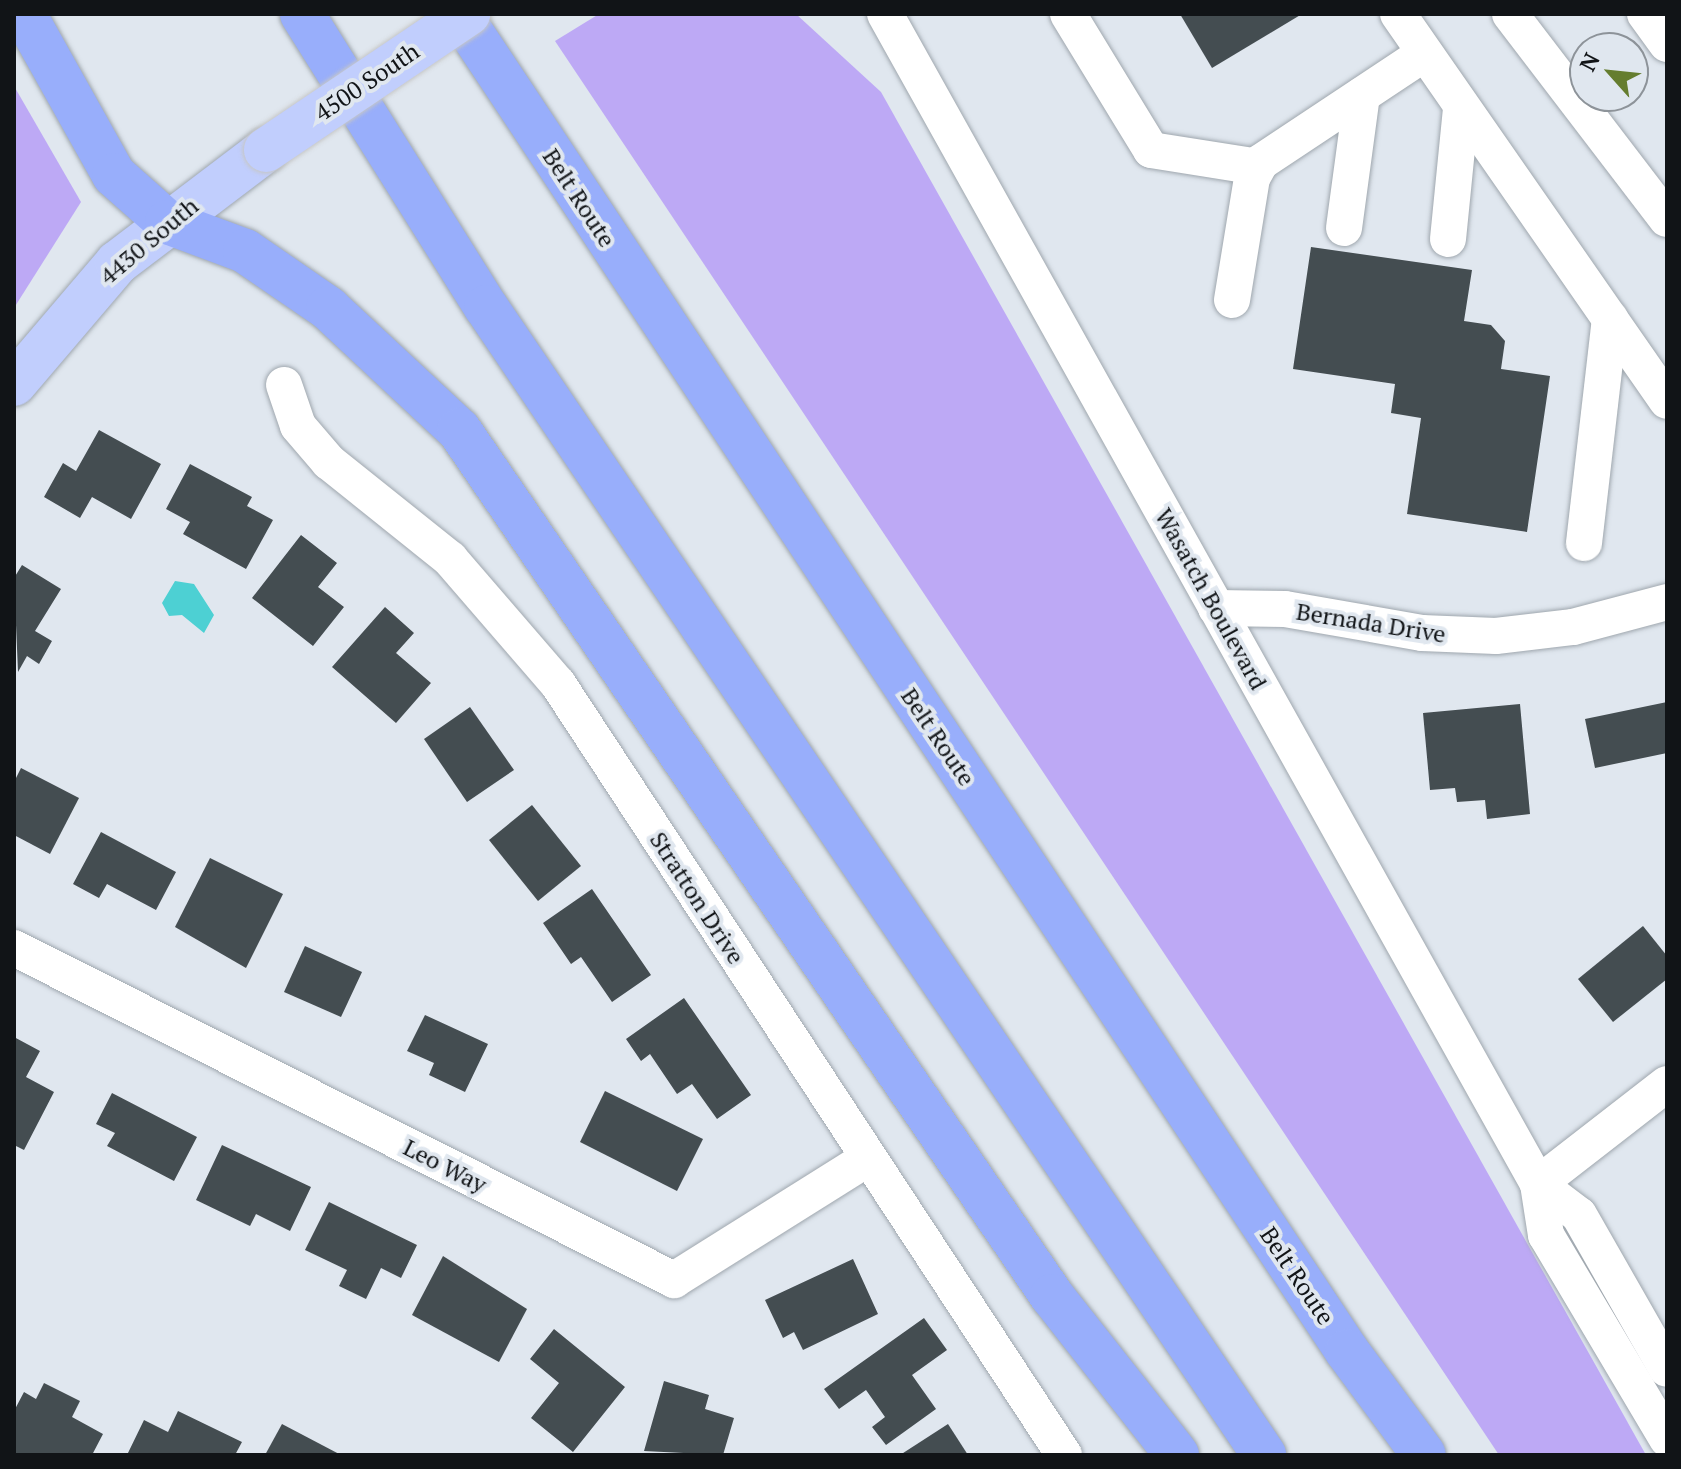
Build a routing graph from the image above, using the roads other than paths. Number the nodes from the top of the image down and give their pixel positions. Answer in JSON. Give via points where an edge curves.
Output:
{"nodes":[{"id":1,"x":24,"y":14,"type":"edge"},
{"id":2,"x":302,"y":14,"type":"edge"},
{"id":3,"x":459,"y":14,"type":"edge"},
{"id":4,"x":468,"y":14,"type":"edge"},
{"id":5,"x":885,"y":14,"type":"edge"},
{"id":6,"x":1068,"y":14,"type":"edge"},
{"id":7,"x":1398,"y":14,"type":"edge"},
{"id":8,"x":1510,"y":14,"type":"edge"},
{"id":9,"x":1645,"y":14,"type":"edge"},
{"id":10,"x":1667,"y":44,"type":"edge"},
{"id":11,"x":1422,"y":55,"type":"junction"},
{"id":12,"x":1362,"y":95,"type":"junction"},
{"id":13,"x":1461,"y":108,"type":"junction"},
{"id":14,"x":266,"y":150,"type":"joint"},
{"id":15,"x":1258,"y":167,"type":"junction"},
{"id":16,"x":1667,"y":219,"type":"edge"},
{"id":17,"x":167,"y":222,"type":"junction"},
{"id":18,"x":1344,"y":228,"type":"dead end"},
{"id":19,"x":1448,"y":239,"type":"dead end"},
{"id":20,"x":1232,"y":300,"type":"dead end"},
{"id":21,"x":1610,"y":319,"type":"junction"},
{"id":22,"x":14,"y":384,"type":"edge"},
{"id":23,"x":284,"y":385,"type":"dead end"},
{"id":24,"x":1667,"y":401,"type":"edge"},
{"id":25,"x":1584,"y":543,"type":"dead end"},
{"id":26,"x":1667,"y":602,"type":"edge"},
{"id":27,"x":1216,"y":608,"type":"junction"},
{"id":28,"x":14,"y":948,"type":"edge"},
{"id":29,"x":1667,"y":1084,"type":"edge"},
{"id":30,"x":867,"y":1159,"type":"junction"},
{"id":31,"x":1538,"y":1184,"type":"junction"},
{"id":32,"x":1667,"y":1369,"type":"edge"},
{"id":33,"x":1667,"y":1439,"type":"edge"},
{"id":34,"x":1064,"y":1455,"type":"edge"},
{"id":35,"x":1177,"y":1455,"type":"edge"},
{"id":36,"x":1264,"y":1455,"type":"edge"},
{"id":37,"x":1424,"y":1455,"type":"edge"}],
"edges":[{"from":1,"to":17,"type":"highway","via":[[107,165]]},
{"from":2,"to":36,"type":"highway","via":[[486,307]]},
{"from":3,"to":37,"type":"highway","name":"Belt Route","via":[[1347,1351]]},
{"from":4,"to":14,"type":"main road","name":"4500 South","bridge":true},
{"from":5,"to":27,"type":"street","name":"Wasatch Boulevard"},
{"from":6,"to":15,"type":"street","via":[[1151,150]]},
{"from":7,"to":11,"type":"street"},
{"from":8,"to":16,"type":"street"},
{"from":9,"to":10,"type":"street"},
{"from":11,"to":12,"type":"street"},
{"from":11,"to":13,"type":"street"},
{"from":12,"to":15,"type":"street"},
{"from":12,"to":18,"type":"street"},
{"from":13,"to":19,"type":"street"},
{"from":13,"to":21,"type":"street"},
{"from":14,"to":17,"type":"main road","name":"4430 South"},
{"from":15,"to":20,"type":"street"},
{"from":17,"to":22,"type":"main road","name":"4430 South","via":[[117,263]]},
{"from":17,"to":35,"type":"highway","via":[[245,251],[328,308],[459,430],[1052,1296]]},
{"from":21,"to":24,"type":"street"},
{"from":21,"to":25,"type":"street"},
{"from":23,"to":30,"type":"street","name":"Stratton Drive","via":[[298,426],[329,462],[450,559],[558,684]]},
{"from":26,"to":27,"type":"street","name":"Bernada Drive","via":[[1573,627],[1496,636],[1422,633],[1285,609]]},
{"from":27,"to":31,"type":"street","name":"Wasatch Boulevard"},
{"from":28,"to":30,"type":"street","name":"Leo Way","via":[[674,1280]]},
{"from":29,"to":31,"type":"street"},
{"from":30,"to":34,"type":"street","name":"Stratton Drive"},
{"from":31,"to":32,"type":"street","name":"Wasatch Boulevard","via":[[1579,1215]]},
{"from":31,"to":33,"type":"street","name":"Wasatch Boulevard","via":[[1546,1235]]}]}
